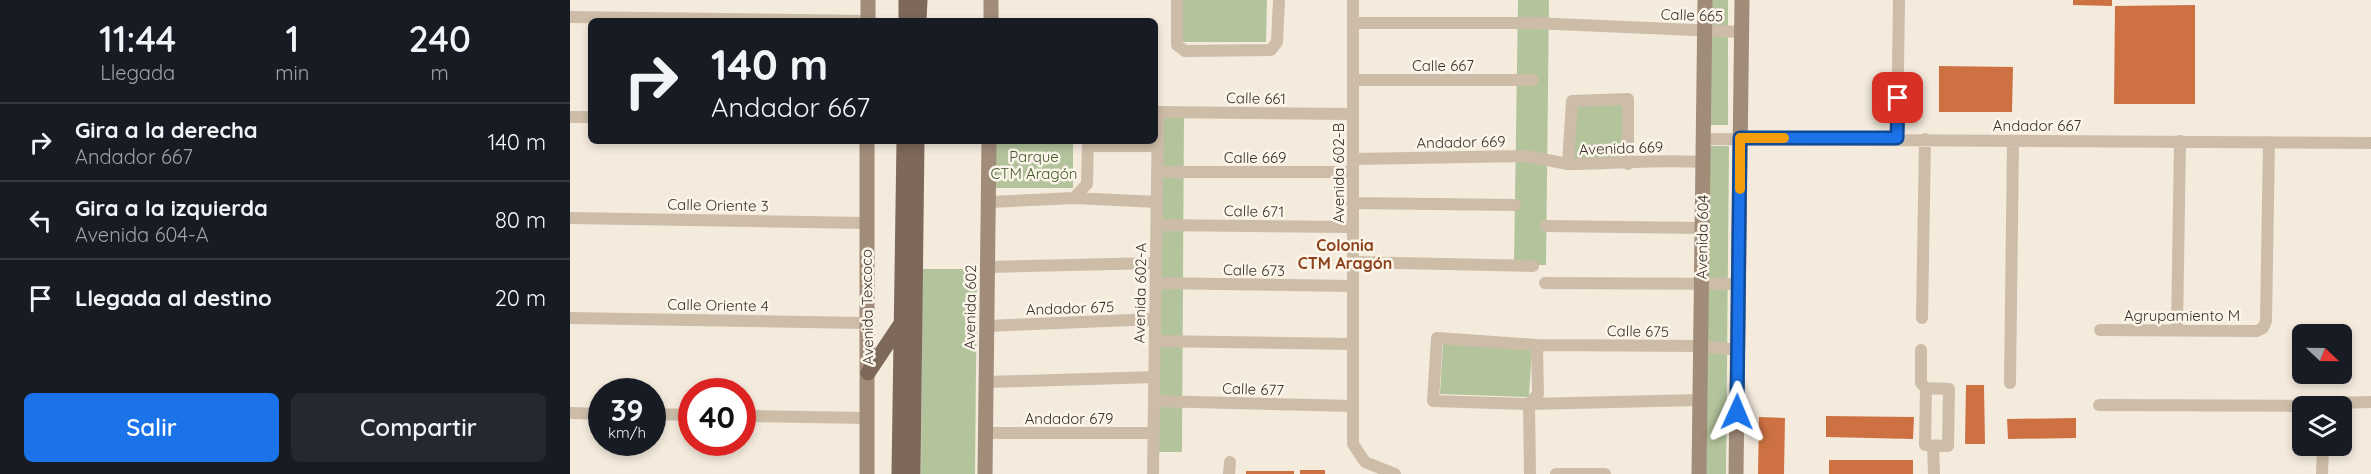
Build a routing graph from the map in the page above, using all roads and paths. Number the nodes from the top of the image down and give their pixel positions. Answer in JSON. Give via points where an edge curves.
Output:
{"nodes":[{"id":1,"x":868,"y":0,"type":"edge"},
{"id":2,"x":906,"y":0,"type":"edge"},
{"id":3,"x":920,"y":0,"type":"edge"},
{"id":4,"x":991,"y":0,"type":"edge"},
{"id":5,"x":1177,"y":0,"type":"edge"},
{"id":6,"x":1279,"y":0,"type":"edge"},
{"id":7,"x":1353,"y":0,"type":"edge"},
{"id":8,"x":1705,"y":0,"type":"edge"},
{"id":9,"x":1742,"y":0,"type":"edge"},
{"id":10,"x":1899,"y":0,"type":"edge"},
{"id":11,"x":570,"y":17,"type":"edge"},
{"id":12,"x":644,"y":18,"type":"edge"},
{"id":13,"x":868,"y":18,"type":"edge"},
{"id":14,"x":906,"y":18,"type":"edge"},
{"id":15,"x":919,"y":18,"type":"edge"},
{"id":16,"x":991,"y":18,"type":"edge"},
{"id":17,"x":1353,"y":23,"type":"junction"},
{"id":18,"x":1704,"y":32,"type":"junction"},
{"id":19,"x":1742,"y":32,"type":"junction"},
{"id":20,"x":1353,"y":80,"type":"junction"},
{"id":21,"x":1533,"y":80,"type":"dead end"},
{"id":22,"x":1158,"y":112,"type":"joint"},
{"id":23,"x":1353,"y":114,"type":"junction"},
{"id":24,"x":570,"y":117,"type":"edge"},
{"id":25,"x":588,"y":117,"type":"edge"},
{"id":26,"x":1740,"y":138,"type":"junction"},
{"id":27,"x":1897,"y":138,"type":"junction"},
{"id":28,"x":1703,"y":139,"type":"junction"},
{"id":29,"x":1924,"y":139,"type":"junction"},
{"id":30,"x":2013,"y":141,"type":"junction"},
{"id":31,"x":2180,"y":141,"type":"junction"},
{"id":32,"x":2269,"y":142,"type":"junction"},
{"id":33,"x":2371,"y":143,"type":"edge"},
{"id":34,"x":867,"y":144,"type":"edge"},
{"id":35,"x":904,"y":144,"type":"edge"},
{"id":36,"x":917,"y":144,"type":"edge"},
{"id":37,"x":990,"y":144,"type":"edge"},
{"id":38,"x":1088,"y":144,"type":"edge"},
{"id":39,"x":1111,"y":144,"type":"edge"},
{"id":40,"x":1158,"y":146,"type":"junction"},
{"id":41,"x":1703,"y":162,"type":"junction"},
{"id":42,"x":1568,"y":164,"type":"junction"},
{"id":43,"x":1628,"y":164,"type":"junction"},
{"id":44,"x":1353,"y":166,"type":"junction"},
{"id":45,"x":1157,"y":172,"type":"junction"},
{"id":46,"x":1074,"y":198,"type":"junction"},
{"id":47,"x":990,"y":202,"type":"junction"},
{"id":48,"x":1157,"y":202,"type":"junction"},
{"id":49,"x":1353,"y":203,"type":"junction"},
{"id":50,"x":1515,"y":205,"type":"dead end"},
{"id":51,"x":570,"y":218,"type":"edge"},
{"id":52,"x":866,"y":223,"type":"junction"},
{"id":53,"x":1156,"y":225,"type":"junction"},
{"id":54,"x":1546,"y":226,"type":"dead end"},
{"id":55,"x":1352,"y":227,"type":"junction"},
{"id":56,"x":1702,"y":228,"type":"junction"},
{"id":57,"x":1352,"y":262,"type":"junction"},
{"id":58,"x":1156,"y":263,"type":"junction"},
{"id":59,"x":988,"y":267,"type":"junction"},
{"id":60,"x":1533,"y":267,"type":"dead end"},
{"id":61,"x":1545,"y":283,"type":"dead end"},
{"id":62,"x":1156,"y":284,"type":"junction"},
{"id":63,"x":1701,"y":284,"type":"junction"},
{"id":64,"x":1738,"y":284,"type":"junction"},
{"id":65,"x":1352,"y":286,"type":"junction"},
{"id":66,"x":570,"y":318,"type":"edge"},
{"id":67,"x":1922,"y":318,"type":"dead end"},
{"id":68,"x":1155,"y":319,"type":"junction"},
{"id":69,"x":902,"y":322,"type":"junction"},
{"id":70,"x":865,"y":323,"type":"junction"},
{"id":71,"x":987,"y":326,"type":"junction"},
{"id":72,"x":2177,"y":329,"type":"junction"},
{"id":73,"x":2100,"y":330,"type":"dead end"},
{"id":74,"x":1155,"y":341,"type":"junction"},
{"id":75,"x":1352,"y":344,"type":"junction"},
{"id":76,"x":1537,"y":345,"type":"junction"},
{"id":77,"x":1700,"y":346,"type":"junction"},
{"id":78,"x":1738,"y":350,"type":"junction"},
{"id":79,"x":1921,"y":350,"type":"dead end"},
{"id":80,"x":868,"y":373,"type":"junction"},
{"id":81,"x":1154,"y":377,"type":"junction"},
{"id":82,"x":987,"y":382,"type":"junction"},
{"id":83,"x":2010,"y":383,"type":"dead end"},
{"id":84,"x":1926,"y":388,"type":"junction"},
{"id":85,"x":1700,"y":400,"type":"junction"},
{"id":86,"x":1154,"y":401,"type":"junction"},
{"id":87,"x":2352,"y":402,"type":"edge"},
{"id":88,"x":2371,"y":402,"type":"edge"},
{"id":89,"x":1529,"y":404,"type":"junction"},
{"id":90,"x":2099,"y":405,"type":"dead end"},
{"id":91,"x":1352,"y":406,"type":"junction"},
{"id":92,"x":2292,"y":406,"type":"edge"},
{"id":93,"x":570,"y":413,"type":"edge"},
{"id":94,"x":588,"y":414,"type":"edge"},
{"id":95,"x":756,"y":416,"type":"edge"},
{"id":96,"x":867,"y":418,"type":"junction"},
{"id":97,"x":985,"y":433,"type":"junction"},
{"id":98,"x":1153,"y":433,"type":"junction"},
{"id":99,"x":1933,"y":446,"type":"junction"},
{"id":100,"x":2323,"y":456,"type":"edge"},
{"id":101,"x":867,"y":474,"type":"edge"},
{"id":102,"x":899,"y":474,"type":"edge"},
{"id":103,"x":913,"y":474,"type":"edge"},
{"id":104,"x":985,"y":474,"type":"edge"},
{"id":105,"x":1153,"y":474,"type":"edge"},
{"id":106,"x":1395,"y":474,"type":"edge"},
{"id":107,"x":1530,"y":474,"type":"edge"},
{"id":108,"x":1556,"y":474,"type":"edge"},
{"id":109,"x":1605,"y":474,"type":"edge"},
{"id":110,"x":1699,"y":474,"type":"edge"},
{"id":111,"x":1736,"y":474,"type":"edge"},
{"id":112,"x":1934,"y":474,"type":"edge"},
{"id":113,"x":2322,"y":474,"type":"edge"}],
"edges":[{"from":1,"to":13,"type":"street"},
{"from":2,"to":14,"type":"main road"},
{"from":3,"to":15,"type":"main road"},
{"from":4,"to":16,"type":"street"},
{"from":5,"to":6,"type":"street","via":[[1177,45],[1182,50],[1267,51],[1277,42]]},
{"from":7,"to":17,"type":"street","name":"Avenida 602-B"},
{"from":8,"to":18,"type":"street","name":"Avenida 604"},
{"from":9,"to":19,"type":"street"},
{"from":10,"to":27,"type":"street"},
{"from":11,"to":12,"type":"street"},
{"from":17,"to":18,"type":"street","name":"Calle 665","via":[[1533,23]]},
{"from":17,"to":20,"type":"street","name":"Avenida 602-B"},
{"from":18,"to":19,"type":"street","name":"Calle 665"},
{"from":18,"to":28,"type":"street","name":"Avenida 604"},
{"from":19,"to":26,"type":"street"},
{"from":20,"to":21,"type":"street","name":"Calle 667"},
{"from":20,"to":23,"type":"street","name":"Avenida 602-B"},
{"from":22,"to":23,"type":"street","name":"Calle 661"},
{"from":22,"to":40,"type":"street","name":"Avenida 602-A"},
{"from":23,"to":44,"type":"street","name":"Avenida 602-B"},
{"from":24,"to":25,"type":"street"},
{"from":26,"to":27,"type":"street","name":"Andador 667"},
{"from":26,"to":28,"type":"street","name":"Andador 667"},
{"from":26,"to":64,"type":"street"},
{"from":27,"to":29,"type":"street","name":"Andador 667"},
{"from":28,"to":41,"type":"street","name":"Avenida 604"},
{"from":29,"to":30,"type":"street","name":"Andador 667"},
{"from":29,"to":67,"type":"street"},
{"from":30,"to":31,"type":"street","name":"Andador 667"},
{"from":30,"to":83,"type":"street"},
{"from":31,"to":32,"type":"street","name":"Andador 667"},
{"from":31,"to":72,"type":"street"},
{"from":32,"to":33,"type":"street","name":"Andador 667"},
{"from":32,"to":72,"type":"street","name":"Agrupamiento M","via":[[2263,328]]},
{"from":34,"to":52,"type":"street","name":"Avenida Texcoco"},
{"from":35,"to":69,"type":"main road"},
{"from":36,"to":103,"type":"main road"},
{"from":37,"to":47,"type":"street","name":"Avenida 602"},
{"from":38,"to":46,"type":"street","via":[[1087,184]]},
{"from":39,"to":40,"type":"street"},
{"from":40,"to":45,"type":"street","name":"Avenida 602-A"},
{"from":41,"to":43,"type":"street","name":"Avenida 669"},
{"from":41,"to":56,"type":"street","name":"Avenida 604"},
{"from":42,"to":43,"type":"street","name":"Avenida 669"},
{"from":42,"to":43,"type":"street","name":"Avenida 669","via":[[1572,101],[1628,99]]},
{"from":42,"to":44,"type":"street","name":"Andador 669","via":[[1526,156]]},
{"from":44,"to":45,"type":"street","name":"Calle 669"},
{"from":44,"to":49,"type":"street","name":"Avenida 602-B"},
{"from":45,"to":48,"type":"street","name":"Avenida 602-A"},
{"from":46,"to":47,"type":"street"},
{"from":46,"to":48,"type":"street"},
{"from":47,"to":59,"type":"street","name":"Avenida 602"},
{"from":48,"to":53,"type":"street","name":"Avenida 602-A"},
{"from":49,"to":50,"type":"street"},
{"from":49,"to":55,"type":"street","name":"Avenida 602-B"},
{"from":51,"to":52,"type":"street","name":"Calle Oriente 3"},
{"from":52,"to":70,"type":"street","name":"Avenida Texcoco"},
{"from":53,"to":55,"type":"street","name":"Calle 671"},
{"from":53,"to":58,"type":"street","name":"Avenida 602-A"},
{"from":54,"to":56,"type":"street"},
{"from":55,"to":57,"type":"street","name":"Avenida 602-B"},
{"from":56,"to":63,"type":"street","name":"Avenida 604"},
{"from":57,"to":60,"type":"street"},
{"from":57,"to":65,"type":"street","name":"Avenida 602-B"},
{"from":58,"to":59,"type":"street"},
{"from":58,"to":62,"type":"street","name":"Avenida 602-A"},
{"from":59,"to":71,"type":"street","name":"Avenida 602"},
{"from":61,"to":63,"type":"street"},
{"from":62,"to":65,"type":"street","name":"Calle 673"},
{"from":62,"to":68,"type":"street","name":"Avenida 602-A"},
{"from":63,"to":64,"type":"street"},
{"from":63,"to":77,"type":"street","name":"Avenida 604"},
{"from":64,"to":78,"type":"street"},
{"from":65,"to":75,"type":"street","name":"Avenida 602-B"},
{"from":66,"to":70,"type":"street","name":"Calle Oriente 4"},
{"from":68,"to":71,"type":"street","name":"Andador 675"},
{"from":68,"to":74,"type":"street","name":"Avenida 602-A"},
{"from":69,"to":80,"type":"main road"},
{"from":69,"to":102,"type":"main road"},
{"from":70,"to":80,"type":"street","name":"Avenida Texcoco"},
{"from":71,"to":82,"type":"street","name":"Avenida 602"},
{"from":72,"to":73,"type":"street","name":"Agrupamiento M"},
{"from":74,"to":75,"type":"street"},
{"from":74,"to":81,"type":"street","name":"Avenida 602-A"},
{"from":75,"to":91,"type":"street","name":"Avenida 602-B"},
{"from":76,"to":77,"type":"street","name":"Calle 675"},
{"from":76,"to":89,"type":"street","via":[[1538,394]]},
{"from":76,"to":89,"type":"street","name":"Calle 675","via":[[1437,338],[1433,401]]},
{"from":77,"to":78,"type":"street","name":"Calle 675"},
{"from":77,"to":85,"type":"street","name":"Avenida 604"},
{"from":78,"to":111,"type":"street"},
{"from":79,"to":84,"type":"street","via":[[1921,383]]},
{"from":80,"to":96,"type":"street","name":"Avenida Texcoco"},
{"from":81,"to":82,"type":"street"},
{"from":81,"to":86,"type":"street","name":"Avenida 602-A"},
{"from":82,"to":97,"type":"street","name":"Avenida 602"},
{"from":84,"to":99,"type":"street","via":[[1925,445]]},
{"from":84,"to":99,"type":"street","via":[[1949,389],[1948,446]]},
{"from":85,"to":89,"type":"street"},
{"from":85,"to":110,"type":"street","name":"Avenida 604"},
{"from":86,"to":91,"type":"street","name":"Calle 677"},
{"from":86,"to":98,"type":"street","name":"Avenida 602-A"},
{"from":87,"to":88,"type":"street"},
{"from":89,"to":107,"type":"street"},
{"from":90,"to":92,"type":"street"},
{"from":91,"to":106,"type":"street","name":"Avenida 602-B","via":[[1353,444],[1358,453],[1374,467]]},
{"from":93,"to":94,"type":"street"},
{"from":95,"to":96,"type":"street"},
{"from":96,"to":101,"type":"street","name":"Avenida Texcoco"},
{"from":97,"to":98,"type":"street","name":"Andador 679"},
{"from":97,"to":104,"type":"street","name":"Avenida 602"},
{"from":98,"to":105,"type":"street","name":"Avenida 602-A"},
{"from":99,"to":112,"type":"street"},
{"from":100,"to":113,"type":"street"},
{"from":108,"to":109,"type":"street"}]}
